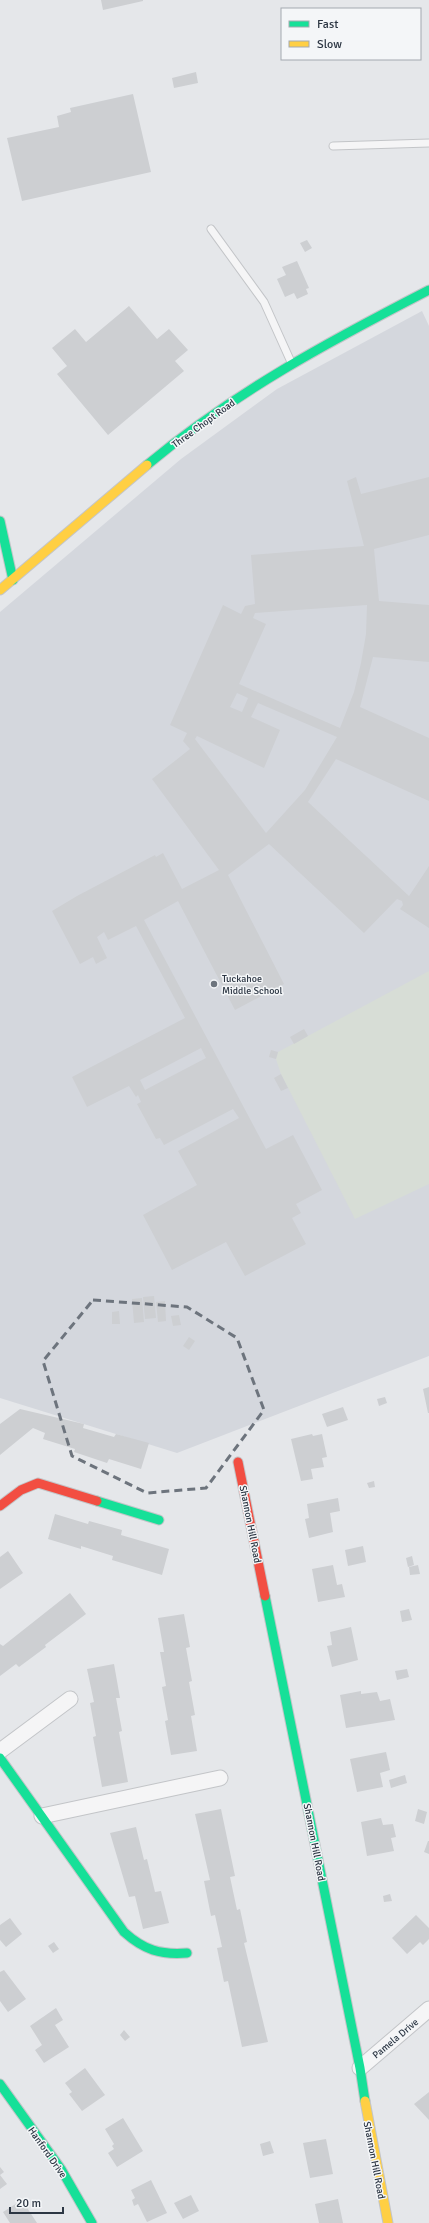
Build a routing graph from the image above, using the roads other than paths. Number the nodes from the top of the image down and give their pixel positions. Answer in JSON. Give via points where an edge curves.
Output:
{"nodes":[{"id":1,"x":429,"y":143,"type":"edge"},
{"id":2,"x":333,"y":146,"type":"dead end"},
{"id":3,"x":211,"y":228,"type":"dead end"},
{"id":4,"x":429,"y":290,"type":"edge"},
{"id":5,"x":292,"y":364,"type":"junction"},
{"id":6,"x":0,"y":521,"type":"edge"},
{"id":7,"x":13,"y":580,"type":"junction"},
{"id":8,"x":0,"y":590,"type":"edge"},
{"id":9,"x":238,"y":1462,"type":"dead end"},
{"id":10,"x":0,"y":1506,"type":"edge"},
{"id":11,"x":159,"y":1520,"type":"dead end"},
{"id":12,"x":70,"y":1699,"type":"dead end"},
{"id":13,"x":0,"y":1751,"type":"edge"},
{"id":14,"x":0,"y":1758,"type":"edge"},
{"id":15,"x":220,"y":1778,"type":"dead end"},
{"id":16,"x":42,"y":1816,"type":"junction"},
{"id":17,"x":187,"y":1953,"type":"dead end"},
{"id":18,"x":429,"y":2009,"type":"edge"},
{"id":19,"x":360,"y":2068,"type":"junction"},
{"id":20,"x":0,"y":2084,"type":"edge"},
{"id":21,"x":92,"y":2223,"type":"edge"},
{"id":22,"x":388,"y":2223,"type":"edge"}],
"edges":[{"from":1,"to":2,"type":"lane"},
{"from":3,"to":5,"type":"lane","via":[[264,302]]},
{"from":4,"to":5,"type":"street","name":"Three Chopt Road"},
{"from":5,"to":7,"type":"street","name":"Three Chopt Road","via":[[201,423]]},
{"from":6,"to":7,"type":"street"},
{"from":7,"to":8,"type":"street","name":"Three Chopt Road"},
{"from":9,"to":19,"type":"street","name":"Shannon Hill Road"},
{"from":10,"to":11,"type":"street","via":[[20,1490],[38,1483]]},
{"from":12,"to":13,"type":"street"},
{"from":14,"to":16,"type":"street"},
{"from":15,"to":16,"type":"street"},
{"from":16,"to":17,"type":"street","via":[[124,1932],[136,1944],[164,1955]]},
{"from":18,"to":19,"type":"street","name":"Pamela Drive"},
{"from":19,"to":22,"type":"street","name":"Shannon Hill Road","via":[[366,2116]]},
{"from":20,"to":21,"type":"street","name":"Hanford Drive","via":[[61,2169]]}]}
